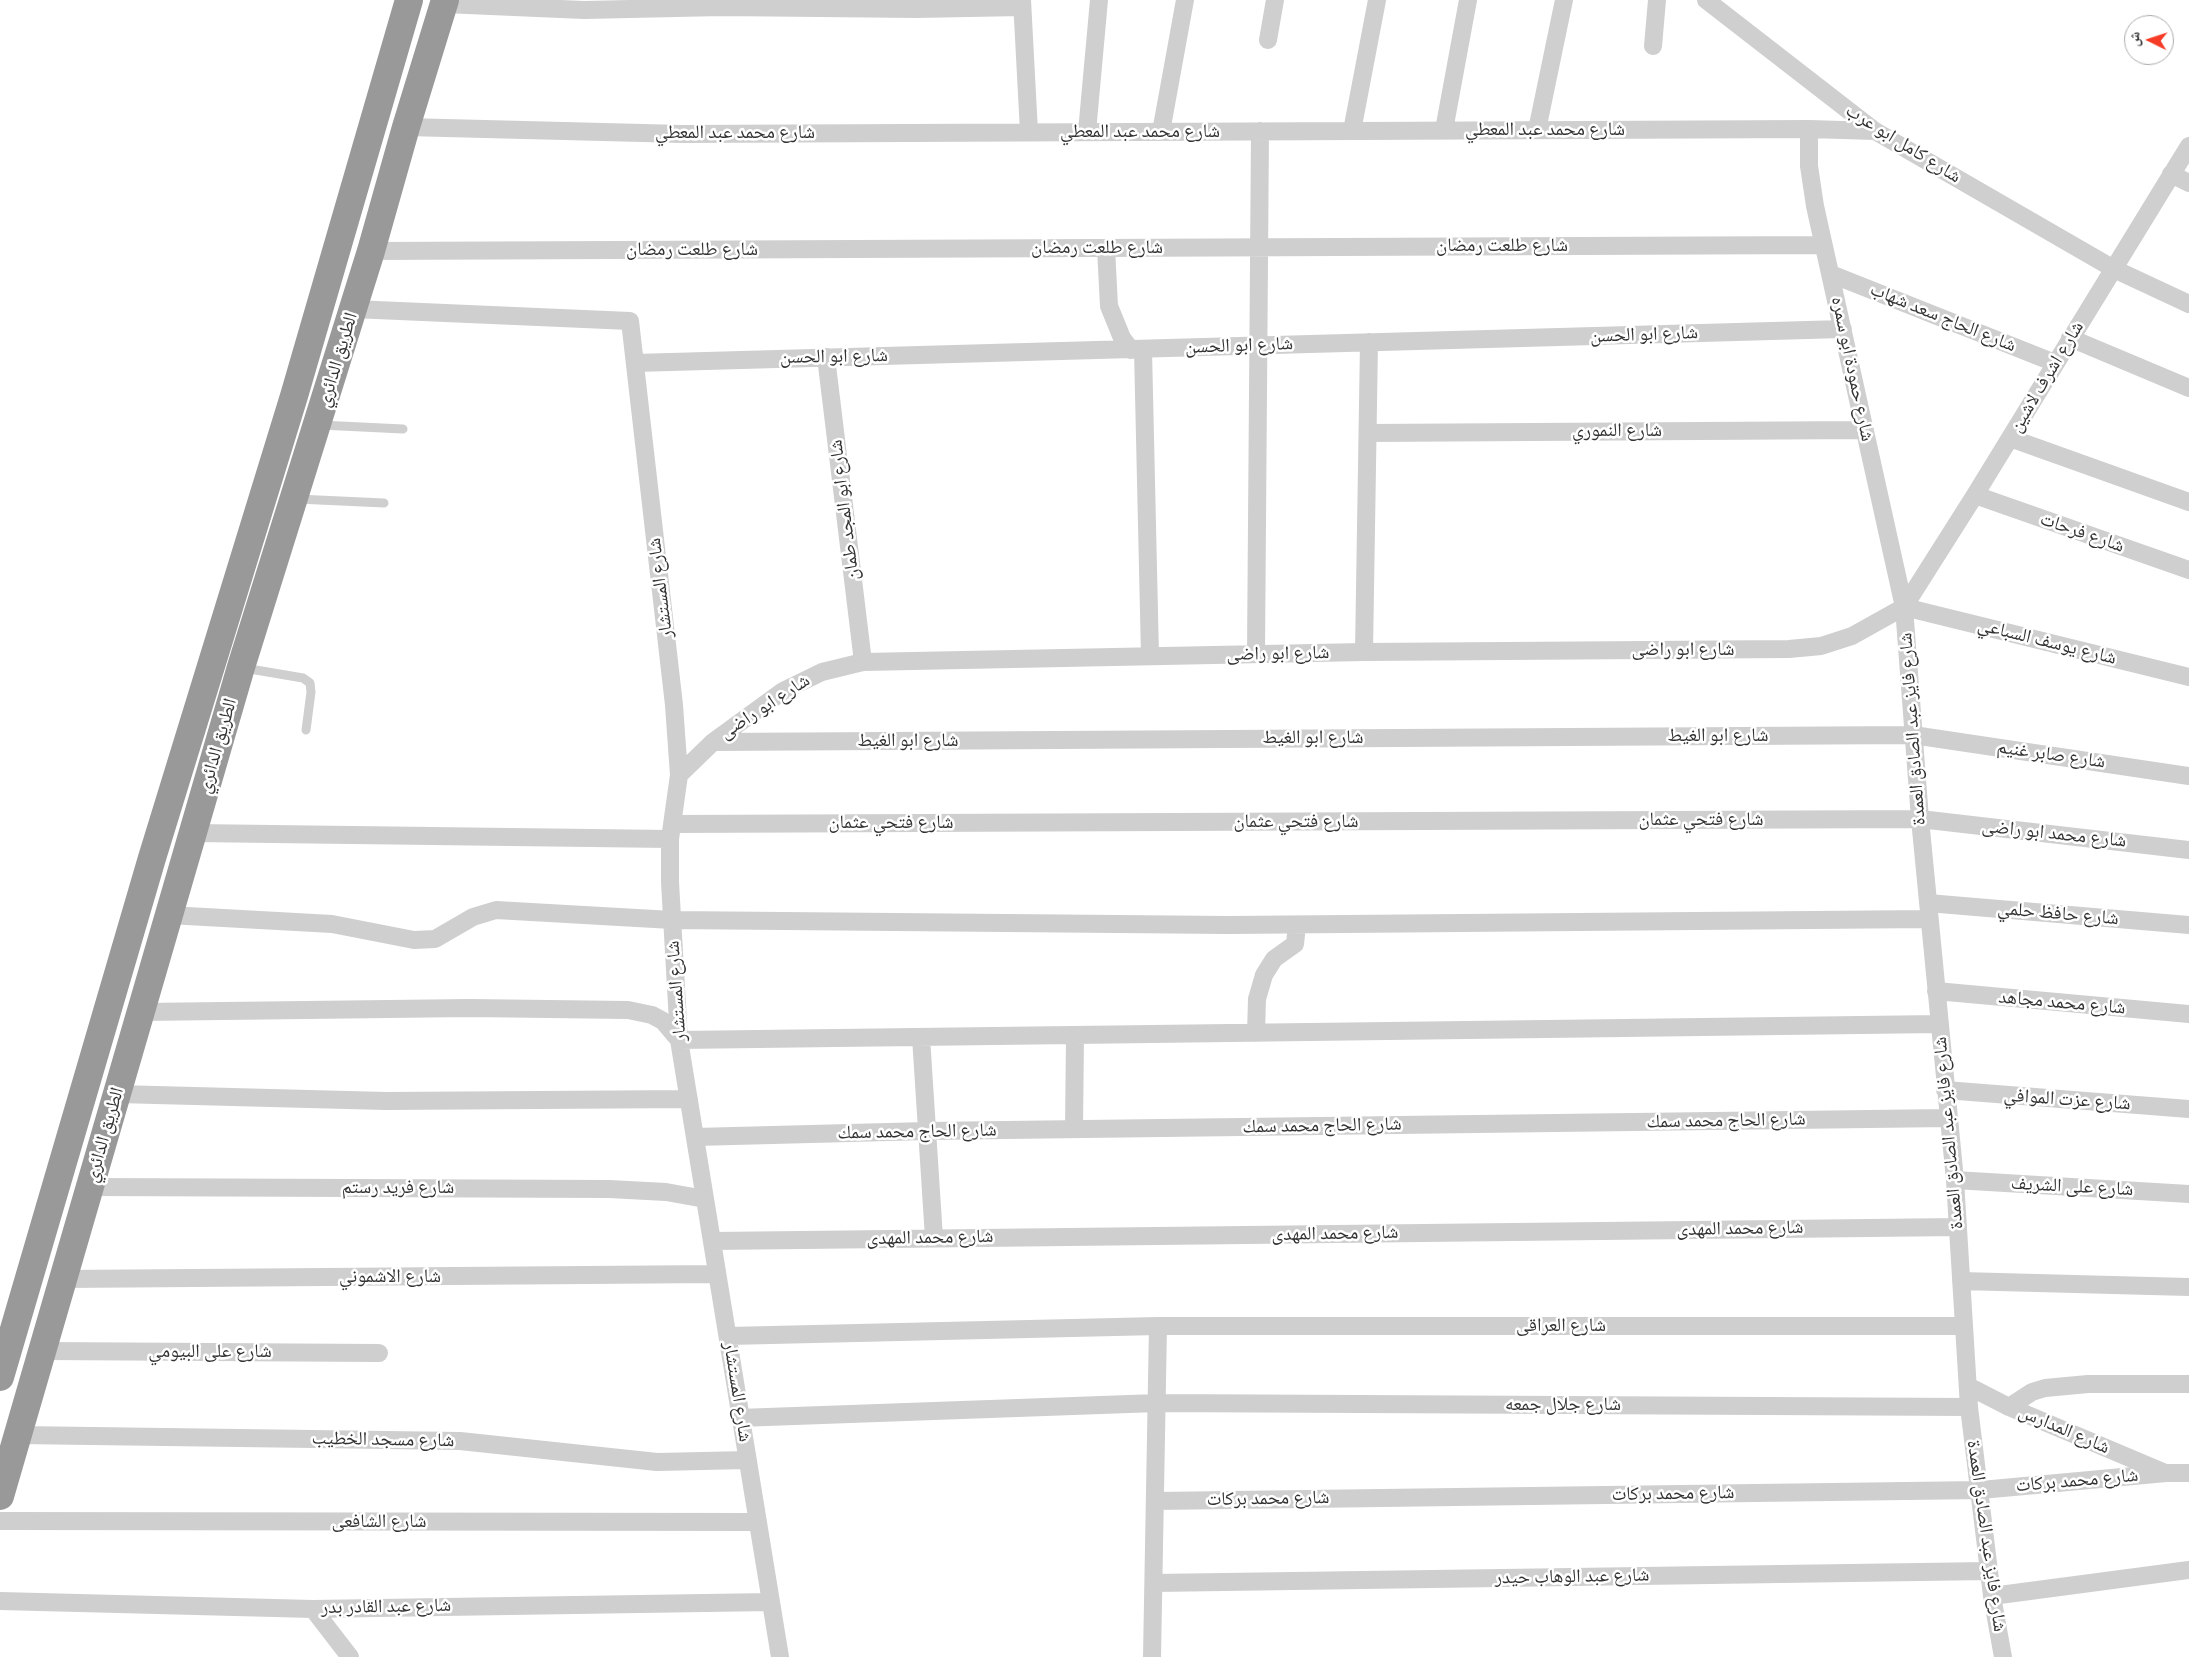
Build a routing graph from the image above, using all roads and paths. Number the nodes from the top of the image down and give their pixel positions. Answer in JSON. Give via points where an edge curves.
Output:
{"nodes":[{"id":1,"x":409,"y":0,"type":"edge"},
{"id":2,"x":1099,"y":0,"type":"edge"},
{"id":3,"x":1185,"y":0,"type":"edge"},
{"id":4,"x":1275,"y":0,"type":"edge"},
{"id":5,"x":1378,"y":0,"type":"edge"},
{"id":6,"x":1468,"y":0,"type":"edge"},
{"id":7,"x":1564,"y":0,"type":"edge"},
{"id":8,"x":1657,"y":0,"type":"edge"},
{"id":9,"x":1706,"y":0,"type":"edge"},
{"id":10,"x":445,"y":2,"type":"edge"},
{"id":11,"x":722,"y":3,"type":"edge"},
{"id":12,"x":814,"y":4,"type":"edge"},
{"id":13,"x":1022,"y":4,"type":"edge"},
{"id":14,"x":916,"y":5,"type":"edge"},
{"id":15,"x":1268,"y":40,"type":"dead end"},
{"id":16,"x":1652,"y":46,"type":"dead end"},
{"id":17,"x":406,"y":127,"type":"junction"},
{"id":18,"x":1809,"y":129,"type":"junction"},
{"id":19,"x":1444,"y":130,"type":"junction"},
{"id":20,"x":1537,"y":130,"type":"junction"},
{"id":21,"x":1260,"y":131,"type":"junction"},
{"id":22,"x":1352,"y":131,"type":"junction"},
{"id":23,"x":1875,"y":131,"type":"junction"},
{"id":24,"x":1029,"y":132,"type":"junction"},
{"id":25,"x":1087,"y":132,"type":"junction"},
{"id":26,"x":1160,"y":132,"type":"junction"},
{"id":27,"x":2189,"y":146,"type":"edge"},
{"id":28,"x":2172,"y":174,"type":"junction"},
{"id":29,"x":2189,"y":183,"type":"edge"},
{"id":30,"x":1823,"y":244,"type":"junction"},
{"id":31,"x":1259,"y":247,"type":"junction"},
{"id":32,"x":1106,"y":248,"type":"junction"},
{"id":33,"x":371,"y":251,"type":"junction"},
{"id":34,"x":2114,"y":269,"type":"junction"},
{"id":35,"x":1831,"y":274,"type":"junction"},
{"id":36,"x":2189,"y":304,"type":"edge"},
{"id":37,"x":353,"y":309,"type":"junction"},
{"id":38,"x":1843,"y":329,"type":"junction"},
{"id":39,"x":2070,"y":338,"type":"junction"},
{"id":40,"x":1370,"y":342,"type":"junction"},
{"id":41,"x":1258,"y":345,"type":"junction"},
{"id":42,"x":1137,"y":350,"type":"junction"},
{"id":43,"x":826,"y":357,"type":"junction"},
{"id":44,"x":635,"y":363,"type":"junction"},
{"id":45,"x":2055,"y":363,"type":"junction"},
{"id":46,"x":2189,"y":388,"type":"edge"},
{"id":47,"x":318,"y":425,"type":"junction"},
{"id":48,"x":403,"y":430,"type":"dead end"},
{"id":49,"x":1865,"y":430,"type":"junction"},
{"id":50,"x":1368,"y":433,"type":"junction"},
{"id":51,"x":2010,"y":438,"type":"junction"},
{"id":52,"x":1975,"y":496,"type":"junction"},
{"id":53,"x":294,"y":499,"type":"junction"},
{"id":54,"x":2189,"y":502,"type":"edge"},
{"id":55,"x":384,"y":503,"type":"dead end"},
{"id":56,"x":2189,"y":570,"type":"edge"},
{"id":57,"x":1904,"y":607,"type":"junction"},
{"id":58,"x":1364,"y":652,"type":"junction"},
{"id":59,"x":1256,"y":654,"type":"junction"},
{"id":60,"x":1150,"y":656,"type":"junction"},
{"id":61,"x":214,"y":658,"type":"junction"},
{"id":62,"x":863,"y":662,"type":"junction"},
{"id":63,"x":241,"y":667,"type":"junction"},
{"id":64,"x":2189,"y":677,"type":"edge"},
{"id":65,"x":306,"y":730,"type":"dead end"},
{"id":66,"x":1914,"y":735,"type":"junction"},
{"id":67,"x":713,"y":742,"type":"junction"},
{"id":68,"x":679,"y":775,"type":"junction"},
{"id":69,"x":2189,"y":776,"type":"edge"},
{"id":70,"x":1920,"y":819,"type":"junction"},
{"id":71,"x":672,"y":832,"type":"junction"},
{"id":72,"x":193,"y":833,"type":"junction"},
{"id":73,"x":2189,"y":850,"type":"edge"},
{"id":74,"x":1929,"y":911,"type":"junction"},
{"id":75,"x":169,"y":915,"type":"junction"},
{"id":76,"x":672,"y":920,"type":"junction"},
{"id":77,"x":1297,"y":925,"type":"junction"},
{"id":78,"x":2189,"y":925,"type":"edge"},
{"id":79,"x":1936,"y":992,"type":"junction"},
{"id":80,"x":141,"y":1012,"type":"junction"},
{"id":81,"x":2189,"y":1014,"type":"edge"},
{"id":82,"x":1939,"y":1024,"type":"junction"},
{"id":83,"x":1256,"y":1033,"type":"junction"},
{"id":84,"x":1075,"y":1035,"type":"junction"},
{"id":85,"x":921,"y":1037,"type":"junction"},
{"id":86,"x":679,"y":1040,"type":"junction"},
{"id":87,"x":1946,"y":1090,"type":"junction"},
{"id":88,"x":117,"y":1094,"type":"junction"},
{"id":89,"x":688,"y":1099,"type":"junction"},
{"id":90,"x":2189,"y":1108,"type":"edge"},
{"id":91,"x":1948,"y":1118,"type":"junction"},
{"id":92,"x":1074,"y":1130,"type":"junction"},
{"id":93,"x":928,"y":1131,"type":"junction"},
{"id":94,"x":695,"y":1137,"type":"junction"},
{"id":95,"x":1955,"y":1180,"type":"junction"},
{"id":96,"x":90,"y":1187,"type":"junction"},
{"id":97,"x":2189,"y":1194,"type":"edge"},
{"id":98,"x":705,"y":1199,"type":"junction"},
{"id":99,"x":1958,"y":1227,"type":"junction"},
{"id":100,"x":934,"y":1238,"type":"junction"},
{"id":101,"x":712,"y":1241,"type":"junction"},
{"id":102,"x":717,"y":1274,"type":"junction"},
{"id":103,"x":63,"y":1279,"type":"junction"},
{"id":104,"x":1961,"y":1281,"type":"junction"},
{"id":105,"x":2189,"y":1288,"type":"edge"},
{"id":106,"x":1158,"y":1326,"type":"junction"},
{"id":107,"x":1964,"y":1326,"type":"junction"},
{"id":108,"x":6,"y":1327,"type":"edge"},
{"id":109,"x":728,"y":1336,"type":"junction"},
{"id":110,"x":42,"y":1351,"type":"junction"},
{"id":111,"x":379,"y":1353,"type":"dead end"},
{"id":112,"x":0,"y":1377,"type":"edge"},
{"id":113,"x":2189,"y":1384,"type":"edge"},
{"id":114,"x":1968,"y":1386,"type":"junction"},
{"id":115,"x":1157,"y":1403,"type":"junction"},
{"id":116,"x":1969,"y":1407,"type":"junction"},
{"id":117,"x":2010,"y":1407,"type":"junction"},
{"id":118,"x":739,"y":1418,"type":"junction"},
{"id":119,"x":18,"y":1434,"type":"junction"},
{"id":120,"x":748,"y":1460,"type":"junction"},
{"id":121,"x":2166,"y":1473,"type":"junction"},
{"id":122,"x":2189,"y":1473,"type":"edge"},
{"id":123,"x":2,"y":1479,"type":"edge"},
{"id":124,"x":2189,"y":1483,"type":"edge"},
{"id":125,"x":1981,"y":1490,"type":"junction"},
{"id":126,"x":1156,"y":1501,"type":"junction"},
{"id":127,"x":0,"y":1521,"type":"edge"},
{"id":128,"x":758,"y":1522,"type":"junction"},
{"id":129,"x":2189,"y":1570,"type":"edge"},
{"id":130,"x":1989,"y":1571,"type":"junction"},
{"id":131,"x":1154,"y":1584,"type":"junction"},
{"id":132,"x":1992,"y":1596,"type":"junction"},
{"id":133,"x":0,"y":1601,"type":"edge"},
{"id":134,"x":771,"y":1602,"type":"junction"},
{"id":135,"x":313,"y":1609,"type":"junction"},
{"id":136,"x":350,"y":1657,"type":"edge"},
{"id":137,"x":780,"y":1657,"type":"edge"},
{"id":138,"x":1152,"y":1657,"type":"edge"},
{"id":139,"x":2004,"y":1657,"type":"edge"}],
"edges":[{"from":1,"to":61,"type":"highway","name":"الطريق الدائري"},
{"from":2,"to":25,"type":"street"},
{"from":3,"to":26,"type":"street"},
{"from":4,"to":15,"type":"street"},
{"from":5,"to":22,"type":"street"},
{"from":6,"to":19,"type":"street"},
{"from":7,"to":20,"type":"street"},
{"from":8,"to":16,"type":"street"},
{"from":9,"to":23,"type":"street","name":"شارع كامل ابو عرب"},
{"from":10,"to":11,"type":"street","via":[[584,10]]},
{"from":10,"to":17,"type":"highway","name":"الطريق الدائري"},
{"from":11,"to":12,"type":"street"},
{"from":12,"to":14,"type":"street"},
{"from":13,"to":14,"type":"street"},
{"from":13,"to":24,"type":"street"},
{"from":17,"to":24,"type":"street","name":"شارع محمد عبد المعطي","via":[[682,134]]},
{"from":17,"to":33,"type":"highway","name":"الطريق الدائري"},
{"from":18,"to":20,"type":"street","name":"شارع محمد عبد المعطي"},
{"from":18,"to":23,"type":"street","name":"شارع محمد عبد المعطي"},
{"from":18,"to":30,"type":"street","name":"شارع حمودة ابو سمره","via":[[1809,166]]},
{"from":19,"to":20,"type":"street","name":"شارع محمد عبد المعطي"},
{"from":19,"to":22,"type":"street","name":"شارع محمد عبد المعطي"},
{"from":21,"to":22,"type":"street","name":"شارع محمد عبد المعطي"},
{"from":21,"to":26,"type":"street","name":"شارع محمد عبد المعطي"},
{"from":21,"to":31,"type":"street"},
{"from":23,"to":34,"type":"street","name":"شارع كامل ابو عرب"},
{"from":24,"to":25,"type":"street","name":"شارع محمد عبد المعطي"},
{"from":25,"to":26,"type":"street","name":"شارع محمد عبد المعطي"},
{"from":27,"to":28,"type":"street","name":"شارع اشرف لاشين"},
{"from":28,"to":29,"type":"street"},
{"from":28,"to":34,"type":"street","name":"شارع اشرف لاشين"},
{"from":30,"to":31,"type":"street","name":"شارع طلعت رمضان"},
{"from":30,"to":35,"type":"street","name":"شارع حمودة ابو سمره"},
{"from":31,"to":32,"type":"street","name":"شارع طلعت رمضان"},
{"from":31,"to":41,"type":"street"},
{"from":32,"to":33,"type":"street","name":"شارع طلعت رمضان"},
{"from":32,"to":42,"type":"street","via":[[1109,306],[1122,338]]},
{"from":33,"to":37,"type":"highway","name":"الطريق الدائري"},
{"from":34,"to":36,"type":"street","name":"شارع كامل ابو عرب"},
{"from":34,"to":39,"type":"street","name":"شارع اشرف لاشين"},
{"from":35,"to":38,"type":"street","name":"شارع حمودة ابو سمره"},
{"from":35,"to":45,"type":"street","name":"شارع الحاج سعد شهاب"},
{"from":37,"to":44,"type":"street","name":"شارع المستشار","via":[[630,321]]},
{"from":37,"to":47,"type":"highway","name":"الطريق الدائري"},
{"from":38,"to":40,"type":"street","name":"شارع ابو الحسن"},
{"from":38,"to":49,"type":"street","name":"شارع حمودة ابو سمره"},
{"from":39,"to":45,"type":"street","name":"شارع اشرف لاشين"},
{"from":39,"to":46,"type":"street"},
{"from":40,"to":41,"type":"street","name":"شارع ابو الحسن"},
{"from":40,"to":50,"type":"street"},
{"from":41,"to":42,"type":"street","name":"شارع ابو الحسن"},
{"from":41,"to":59,"type":"street"},
{"from":42,"to":43,"type":"street","name":"شارع ابو الحسن"},
{"from":42,"to":60,"type":"street"},
{"from":43,"to":44,"type":"street","name":"شارع ابو الحسن"},
{"from":43,"to":62,"type":"street","name":"شارع ابو المجد طمان"},
{"from":44,"to":68,"type":"street","name":"شارع المستشار"},
{"from":45,"to":51,"type":"street","name":"شارع اشرف لاشين"},
{"from":47,"to":48,"type":"lane"},
{"from":47,"to":53,"type":"highway","name":"الطريق الدائري"},
{"from":49,"to":50,"type":"street","name":"شارع النموري"},
{"from":49,"to":57,"type":"street","name":"شارع حمودة ابو سمره"},
{"from":50,"to":58,"type":"street"},
{"from":51,"to":52,"type":"street","name":"شارع اشرف لاشين"},
{"from":51,"to":54,"type":"street"},
{"from":52,"to":56,"type":"street","name":"شارع فرحات"},
{"from":52,"to":57,"type":"street","name":"شارع اشرف لاشين"},
{"from":53,"to":55,"type":"lane"},
{"from":53,"to":63,"type":"highway","name":"الطريق الدائري"},
{"from":57,"to":58,"type":"street","name":"شارع ابو راضى","via":[[1852,636],[1821,646],[1789,649]]},
{"from":57,"to":64,"type":"street","name":"شارع يوسف السباعي"},
{"from":57,"to":66,"type":"street","name":"شارع فايز عبد الصادق العمدة"},
{"from":58,"to":59,"type":"street","name":"شارع ابو راضى"},
{"from":59,"to":60,"type":"street","name":"شارع ابو راضى"},
{"from":60,"to":62,"type":"street","name":"شارع ابو راضى"},
{"from":61,"to":63,"type":"highway"},
{"from":61,"to":108,"type":"highway","name":"الطريق الدائري"},
{"from":62,"to":67,"type":"street","name":"شارع ابو راضى","via":[[802,680]]},
{"from":63,"to":65,"type":"lane","via":[[303,678],[310,683]]},
{"from":63,"to":72,"type":"highway","name":"الطريق الدائري"},
{"from":66,"to":67,"type":"street","name":"شارع ابو الغيط"},
{"from":66,"to":69,"type":"street","name":"شارع صابر غنيم"},
{"from":66,"to":70,"type":"street","name":"شارع فايز عبد الصادق العمدة"},
{"from":67,"to":68,"type":"street","name":"شارع ابو راضى"},
{"from":68,"to":71,"type":"street","name":"شارع المستشار"},
{"from":70,"to":71,"type":"street","name":"شارع فتحي عثمان"},
{"from":70,"to":73,"type":"street","name":"شارع محمد ابو راضى"},
{"from":70,"to":74,"type":"street","name":"شارع فايز عبد الصادق العمدة"},
{"from":71,"to":72,"type":"street","name":"شارع فتحي عثمان"},
{"from":71,"to":76,"type":"street","name":"شارع المستشار"},
{"from":72,"to":75,"type":"highway","name":"الطريق الدائري"},
{"from":74,"to":77,"type":"street","name":"شارع حافظ حلمي"},
{"from":74,"to":78,"type":"street","name":"شارع حافظ حلمي"},
{"from":74,"to":79,"type":"street","name":"شارع فايز عبد الصادق العمدة"},
{"from":75,"to":76,"type":"street","name":"شارع حافظ حلمي","via":[[332,924],[414,940],[435,939],[473,917],[496,910]]},
{"from":75,"to":80,"type":"highway","name":"الطريق الدائري"},
{"from":76,"to":77,"type":"street","name":"شارع حافظ حلمي"},
{"from":76,"to":86,"type":"street","name":"شارع المستشار"},
{"from":77,"to":83,"type":"street","via":[[1295,944],[1274,960],[1264,975],[1257,1000]]},
{"from":79,"to":81,"type":"street","name":"شارع محمد مجاهد"},
{"from":79,"to":82,"type":"street","name":"شارع فايز عبد الصادق العمدة"},
{"from":80,"to":86,"type":"street","via":[[470,1008],[628,1010],[652,1015]]},
{"from":80,"to":88,"type":"highway","name":"الطريق الدائري"},
{"from":82,"to":83,"type":"street"},
{"from":82,"to":87,"type":"street","name":"شارع فايز عبد الصادق العمدة"},
{"from":83,"to":84,"type":"street"},
{"from":84,"to":85,"type":"street"},
{"from":84,"to":92,"type":"street"},
{"from":85,"to":86,"type":"street"},
{"from":85,"to":93,"type":"street"},
{"from":86,"to":89,"type":"street","name":"شارع المستشار"},
{"from":87,"to":90,"type":"street","name":"شارع عزت الموافي"},
{"from":87,"to":91,"type":"street","name":"شارع فايز عبد الصادق العمدة"},
{"from":88,"to":89,"type":"street","via":[[386,1101]]},
{"from":88,"to":96,"type":"highway","name":"الطريق الدائري"},
{"from":89,"to":94,"type":"street","name":"شارع المستشار"},
{"from":91,"to":92,"type":"street","name":"شارع الحاج محمد سمك"},
{"from":91,"to":95,"type":"street","name":"شارع فايز عبد الصادق العمدة"},
{"from":92,"to":93,"type":"street","name":"شارع الحاج محمد سمك"},
{"from":93,"to":94,"type":"street","name":"شارع الحاج محمد سمك"},
{"from":93,"to":100,"type":"street"},
{"from":94,"to":98,"type":"street","name":"شارع المستشار"},
{"from":95,"to":97,"type":"street","name":"شارع على الشريف"},
{"from":95,"to":99,"type":"street","name":"شارع فايز عبد الصادق العمدة"},
{"from":96,"to":98,"type":"street","name":"شارع فريد رستم","via":[[609,1189],[666,1192]]},
{"from":96,"to":103,"type":"highway","name":"الطريق الدائري"},
{"from":98,"to":101,"type":"street","name":"شارع المستشار"},
{"from":99,"to":100,"type":"street","name":"شارع محمد المهدى"},
{"from":99,"to":104,"type":"street","name":"شارع فايز عبد الصادق العمدة"},
{"from":100,"to":101,"type":"street","name":"شارع محمد المهدى"},
{"from":101,"to":102,"type":"street","name":"شارع المستشار"},
{"from":102,"to":103,"type":"street","name":"شارع الاشموني"},
{"from":102,"to":109,"type":"street","name":"شارع المستشار"},
{"from":103,"to":110,"type":"highway","name":"الطريق الدائري"},
{"from":104,"to":105,"type":"street"},
{"from":104,"to":107,"type":"street","name":"شارع فايز عبد الصادق العمدة"},
{"from":106,"to":107,"type":"street","name":"شارع العراقى"},
{"from":106,"to":109,"type":"street","name":"شارع العراقى"},
{"from":106,"to":115,"type":"street"},
{"from":107,"to":114,"type":"street","name":"شارع فايز عبد الصادق العمدة"},
{"from":108,"to":112,"type":"highway","name":"الطريق الدائري"},
{"from":109,"to":118,"type":"street","name":"شارع المستشار"},
{"from":110,"to":111,"type":"street","name":"شارع على البيومي"},
{"from":110,"to":119,"type":"highway","name":"الطريق الدائري"},
{"from":113,"to":117,"type":"street","via":[[2088,1384],[2045,1388]]},
{"from":114,"to":116,"type":"street","name":"شارع فايز عبد الصادق العمدة"},
{"from":114,"to":117,"type":"street","name":"شارع المدارس"},
{"from":115,"to":116,"type":"street","name":"شارع جلال جمعه"},
{"from":115,"to":118,"type":"street","name":"شارع جلال جمعه"},
{"from":115,"to":126,"type":"street"},
{"from":116,"to":125,"type":"street","name":"شارع فايز عبد الصادق العمدة"},
{"from":117,"to":121,"type":"street","name":"شارع المدارس"},
{"from":118,"to":120,"type":"street","name":"شارع المستشار"},
{"from":119,"to":120,"type":"street","name":"شارع مسجد الخطيب","via":[[460,1441],[657,1462]]},
{"from":119,"to":123,"type":"highway","name":"الطريق الدائري"},
{"from":120,"to":128,"type":"street","name":"شارع المستشار"},
{"from":121,"to":122,"type":"street","name":"شارع محمد بركات"},
{"from":121,"to":124,"type":"street","name":"شارع المدارس"},
{"from":121,"to":125,"type":"street","name":"شارع محمد بركات"},
{"from":125,"to":126,"type":"street","name":"شارع محمد بركات"},
{"from":125,"to":130,"type":"street","name":"شارع فايز عبد الصادق العمدة"},
{"from":126,"to":131,"type":"street"},
{"from":127,"to":128,"type":"street","name":"شارع الشافعى"},
{"from":128,"to":134,"type":"street","name":"شارع المستشار"},
{"from":129,"to":132,"type":"street"},
{"from":130,"to":131,"type":"street","name":"شارع عبد الوهاب حيدر"},
{"from":130,"to":132,"type":"street","name":"شارع فايز عبد الصادق العمدة"},
{"from":131,"to":138,"type":"street"},
{"from":132,"to":139,"type":"street","name":"شارع فايز عبد الصادق العمدة"},
{"from":133,"to":135,"type":"street","name":"شارع عبد القادر بدر"},
{"from":134,"to":135,"type":"street","name":"شارع عبد القادر بدر"},
{"from":134,"to":137,"type":"street","name":"شارع المستشار"},
{"from":135,"to":136,"type":"street"}]}
